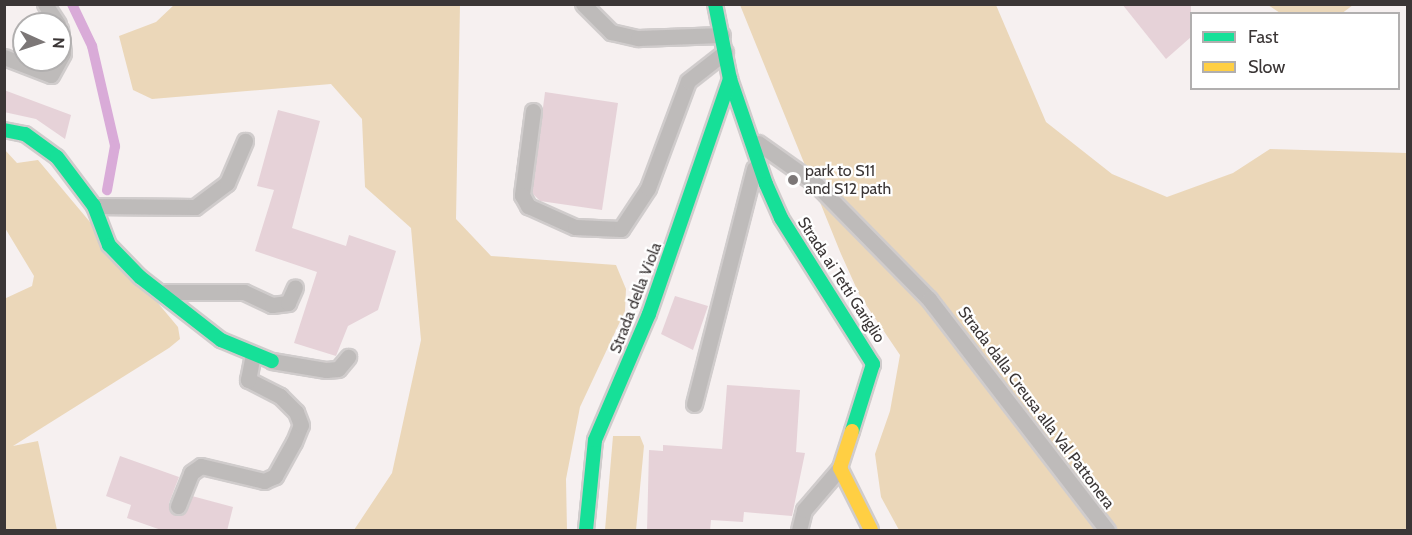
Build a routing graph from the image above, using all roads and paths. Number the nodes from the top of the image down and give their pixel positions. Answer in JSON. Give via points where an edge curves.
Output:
{"nodes":[{"id":1,"x":583,"y":4,"type":"edge"},
{"id":2,"x":715,"y":4,"type":"edge"},
{"id":3,"x":722,"y":35,"type":"junction"},
{"id":4,"x":725,"y":52,"type":"junction"},
{"id":5,"x":730,"y":79,"type":"junction"},
{"id":6,"x":533,"y":111,"type":"dead end"},
{"id":7,"x":4,"y":130,"type":"edge"},
{"id":8,"x":751,"y":138,"type":"junction"},
{"id":9,"x":245,"y":141,"type":"dead end"},
{"id":10,"x":757,"y":158,"type":"junction"},
{"id":11,"x":94,"y":206,"type":"junction"},
{"id":12,"x":295,"y":287,"type":"dead end"},
{"id":13,"x":159,"y":292,"type":"junction"},
{"id":14,"x":253,"y":355,"type":"junction"},
{"id":15,"x":348,"y":357,"type":"dead end"},
{"id":16,"x":272,"y":361,"type":"joint"},
{"id":17,"x":694,"y":404,"type":"dead end"},
{"id":18,"x":840,"y":468,"type":"junction"},
{"id":19,"x":178,"y":506,"type":"dead end"},
{"id":20,"x":586,"y":531,"type":"edge"},
{"id":21,"x":799,"y":531,"type":"edge"},
{"id":22,"x":871,"y":531,"type":"edge"},
{"id":23,"x":1107,"y":531,"type":"edge"}],
"edges":[{"from":1,"to":3,"type":"lane","via":[[610,32],[638,38]]},
{"from":2,"to":3,"type":"street","name":"Strada ai Tetti Gariglio"},
{"from":3,"to":4,"type":"street","name":"Strada ai Tetti Gariglio"},
{"from":4,"to":5,"type":"street","name":"Strada ai Tetti Gariglio"},
{"from":4,"to":6,"type":"lane","via":[[688,81],[648,188],[621,229],[575,227],[528,206],[522,195]]},
{"from":5,"to":8,"type":"street","name":"Strada ai Tetti Gariglio"},
{"from":5,"to":20,"type":"street","name":"Strada della Viola","via":[[649,314],[595,440]]},
{"from":7,"to":11,"type":"street","via":[[44,144]]},
{"from":8,"to":10,"type":"street","name":"Strada ai Tetti Gariglio"},
{"from":8,"to":23,"type":"lane","name":"Strada dalla Creusa alla Val Pattonera","via":[[816,184],[929,299]]},
{"from":9,"to":11,"type":"lane","via":[[227,183],[195,207]]},
{"from":10,"to":17,"type":"lane"},
{"from":10,"to":18,"type":"street","name":"Strada ai Tetti Gariglio","via":[[781,218],[873,364]]},
{"from":11,"to":13,"type":"street","via":[[109,244]]},
{"from":12,"to":13,"type":"lane","via":[[288,303],[272,305],[225,290]]},
{"from":13,"to":14,"type":"street","via":[[221,340]]},
{"from":14,"to":16,"type":"street"},
{"from":14,"to":19,"type":"lane","via":[[248,380],[280,396],[296,412],[301,425],[294,442],[275,476],[264,481],[201,466],[191,473]]},
{"from":15,"to":16,"type":"lane","via":[[338,369],[326,370]]},
{"from":18,"to":21,"type":"lane","via":[[804,510]]},
{"from":18,"to":22,"type":"street"}]}
